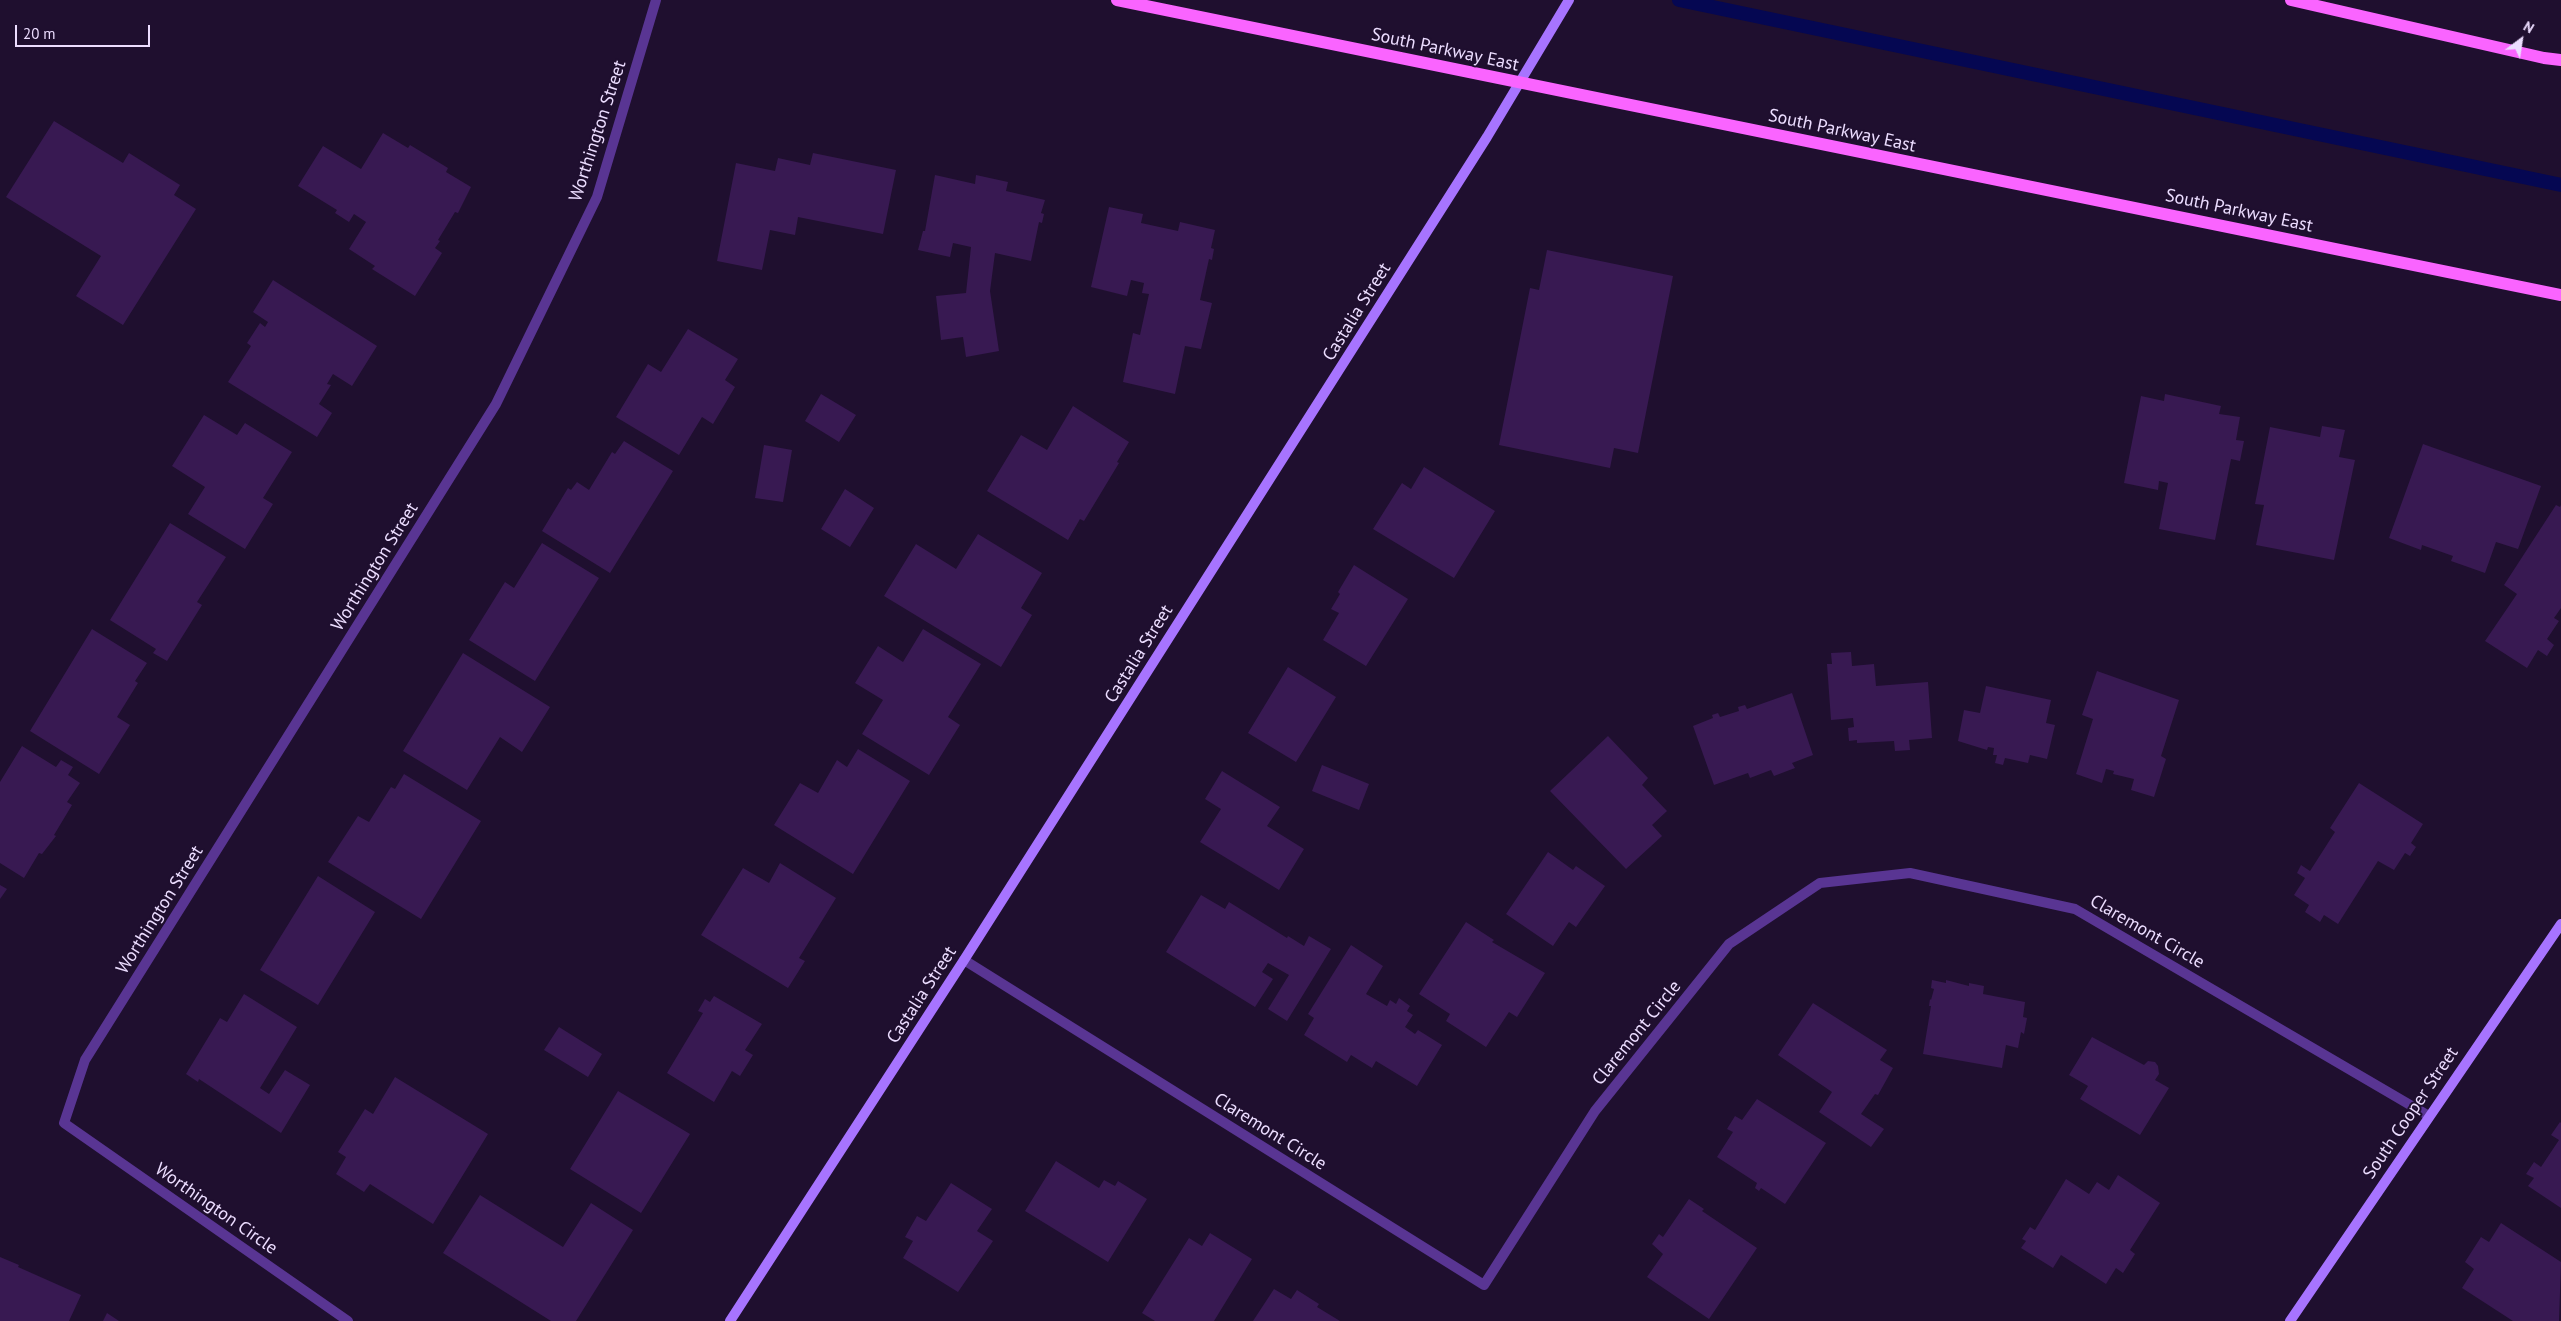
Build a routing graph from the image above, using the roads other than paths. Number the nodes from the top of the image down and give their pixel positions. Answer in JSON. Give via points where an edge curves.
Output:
{"nodes":[{"id":1,"x":656,"y":0,"type":"edge"},
{"id":2,"x":1117,"y":0,"type":"edge"},
{"id":3,"x":1569,"y":0,"type":"edge"},
{"id":4,"x":2291,"y":0,"type":"edge"},
{"id":5,"x":2561,"y":60,"type":"edge"},
{"id":6,"x":1521,"y":84,"type":"junction"},
{"id":7,"x":2561,"y":295,"type":"edge"},
{"id":8,"x":2561,"y":924,"type":"edge"},
{"id":9,"x":964,"y":960,"type":"junction"},
{"id":10,"x":2429,"y":1116,"type":"junction"},
{"id":11,"x":64,"y":1123,"type":"joint"},
{"id":12,"x":348,"y":1321,"type":"edge"},
{"id":13,"x":730,"y":1321,"type":"edge"},
{"id":14,"x":2290,"y":1321,"type":"edge"}],
"edges":[{"from":1,"to":11,"type":"street","name":"Worthington Street","via":[[596,197],[496,404],[85,1060]]},
{"from":2,"to":6,"type":"main road","name":"South Parkway East"},
{"from":3,"to":6,"type":"street","name":"Castalia Street"},
{"from":4,"to":5,"type":"main road"},
{"from":6,"to":7,"type":"main road","name":"South Parkway East"},
{"from":6,"to":9,"type":"street","name":"Castalia Street"},
{"from":8,"to":10,"type":"street","name":"South Cooper Street"},
{"from":9,"to":10,"type":"street","name":"Claremont Circle","via":[[1484,1285],[1595,1111],[1729,944],[1820,883],[1910,873],[2075,909]]},
{"from":9,"to":13,"type":"street","name":"Castalia Street"},
{"from":10,"to":14,"type":"street","name":"South Cooper Street"},
{"from":11,"to":12,"type":"street","name":"Worthington Circle"}]}
